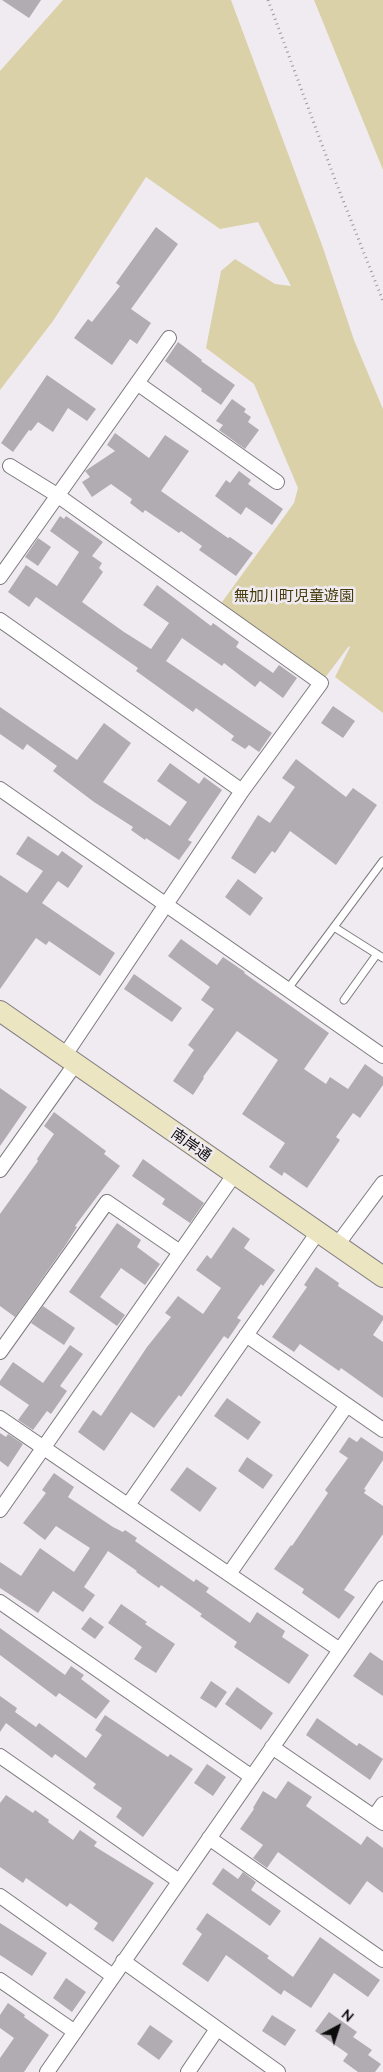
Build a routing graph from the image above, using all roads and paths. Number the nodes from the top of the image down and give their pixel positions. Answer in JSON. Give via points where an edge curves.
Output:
{"nodes":[{"id":1,"x":268,"y":0,"type":"edge"},
{"id":2,"x":383,"y":301,"type":"edge"},
{"id":3,"x":168,"y":338,"type":"dead end"},
{"id":4,"x":137,"y":383,"type":"junction"},
{"id":5,"x":10,"y":466,"type":"dead end"},
{"id":6,"x":277,"y":482,"type":"dead end"},
{"id":7,"x":57,"y":496,"type":"junction"},
{"id":8,"x":0,"y":577,"type":"edge"},
{"id":9,"x":0,"y":620,"type":"edge"},
{"id":10,"x":0,"y":789,"type":"edge"},
{"id":11,"x":242,"y":791,"type":"junction"},
{"id":12,"x":383,"y":861,"type":"edge"},
{"id":13,"x":165,"y":904,"type":"junction"},
{"id":14,"x":334,"y":927,"type":"junction"},
{"id":15,"x":380,"y":956,"type":"edge"},
{"id":16,"x":287,"y":990,"type":"junction"},
{"id":17,"x":344,"y":1000,"type":"dead end"},
{"id":18,"x":0,"y":1011,"type":"edge"},
{"id":19,"x":383,"y":1056,"type":"edge"},
{"id":20,"x":70,"y":1059,"type":"junction"},
{"id":21,"x":0,"y":1170,"type":"edge"},
{"id":22,"x":234,"y":1175,"type":"junction"},
{"id":23,"x":383,"y":1183,"type":"edge"},
{"id":24,"x":318,"y":1232,"type":"junction"},
{"id":25,"x":338,"y":1245,"type":"junction"},
{"id":26,"x":180,"y":1252,"type":"junction"},
{"id":27,"x":383,"y":1277,"type":"edge"},
{"id":28,"x":246,"y":1335,"type":"junction"},
{"id":29,"x":0,"y":1352,"type":"edge"},
{"id":30,"x":347,"y":1405,"type":"junction"},
{"id":31,"x":0,"y":1418,"type":"edge"},
{"id":32,"x":383,"y":1430,"type":"edge"},
{"id":33,"x":43,"y":1448,"type":"junction"},
{"id":34,"x":128,"y":1505,"type":"junction"},
{"id":35,"x":0,"y":1510,"type":"edge"},
{"id":36,"x":229,"y":1574,"type":"junction"},
{"id":37,"x":383,"y":1588,"type":"edge"},
{"id":38,"x":0,"y":1602,"type":"edge"},
{"id":39,"x":340,"y":1650,"type":"junction"},
{"id":40,"x":272,"y":1747,"type":"junction"},
{"id":41,"x":0,"y":1756,"type":"edge"},
{"id":42,"x":252,"y":1777,"type":"junction"},
{"id":43,"x":383,"y":1804,"type":"edge"},
{"id":44,"x":379,"y":1820,"type":"edge"},
{"id":45,"x":209,"y":1838,"type":"junction"},
{"id":46,"x":179,"y":1881,"type":"junction"},
{"id":47,"x":0,"y":1896,"type":"edge"},
{"id":48,"x":383,"y":1960,"type":"edge"},
{"id":49,"x":123,"y":1961,"type":"junction"},
{"id":50,"x":113,"y":1976,"type":"junction"},
{"id":51,"x":0,"y":1980,"type":"edge"},
{"id":52,"x":217,"y":2029,"type":"junction"},
{"id":53,"x":75,"y":2032,"type":"junction"},
{"id":54,"x":47,"y":2072,"type":"edge"},
{"id":55,"x":188,"y":2072,"type":"edge"},
{"id":56,"x":278,"y":2072,"type":"edge"}],
"edges":[{"from":1,"to":2,"type":"path"},
{"from":3,"to":4,"type":"street"},
{"from":4,"to":6,"type":"street"},
{"from":4,"to":7,"type":"street"},
{"from":5,"to":7,"type":"street"},
{"from":7,"to":8,"type":"street"},
{"from":7,"to":11,"type":"street","via":[[321,682]]},
{"from":9,"to":11,"type":"street"},
{"from":10,"to":13,"type":"street"},
{"from":11,"to":13,"type":"street"},
{"from":12,"to":14,"type":"lane"},
{"from":13,"to":16,"type":"street"},
{"from":13,"to":20,"type":"street"},
{"from":14,"to":15,"type":"lane"},
{"from":14,"to":16,"type":"lane"},
{"from":15,"to":17,"type":"lane"},
{"from":16,"to":19,"type":"street"},
{"from":18,"to":20,"type":"main road","name":"南岸通"},
{"from":20,"to":21,"type":"street"},
{"from":20,"to":22,"type":"main road","name":"南岸通"},
{"from":22,"to":24,"type":"main road","name":"南岸通"},
{"from":22,"to":26,"type":"street"},
{"from":23,"to":25,"type":"street"},
{"from":24,"to":25,"type":"main road","name":"南岸通"},
{"from":24,"to":28,"type":"street"},
{"from":25,"to":27,"type":"main road","name":"南岸通"},
{"from":26,"to":29,"type":"street","via":[[107,1202]]},
{"from":26,"to":33,"type":"street"},
{"from":28,"to":30,"type":"street"},
{"from":28,"to":34,"type":"street"},
{"from":30,"to":32,"type":"street"},
{"from":30,"to":36,"type":"street"},
{"from":31,"to":33,"type":"street"},
{"from":33,"to":34,"type":"street"},
{"from":33,"to":35,"type":"street"},
{"from":34,"to":36,"type":"street"},
{"from":36,"to":39,"type":"street"},
{"from":37,"to":39,"type":"street"},
{"from":38,"to":42,"type":"street"},
{"from":39,"to":40,"type":"street"},
{"from":40,"to":42,"type":"street"},
{"from":40,"to":44,"type":"street"},
{"from":41,"to":46,"type":"street"},
{"from":42,"to":45,"type":"street"},
{"from":43,"to":44,"type":"street"},
{"from":45,"to":46,"type":"street"},
{"from":45,"to":48,"type":"street"},
{"from":46,"to":49,"type":"street"},
{"from":47,"to":50,"type":"street"},
{"from":49,"to":50,"type":"street"},
{"from":49,"to":52,"type":"street"},
{"from":50,"to":53,"type":"street"},
{"from":51,"to":53,"type":"street"},
{"from":52,"to":55,"type":"street"},
{"from":52,"to":56,"type":"street"},
{"from":53,"to":54,"type":"street"}]}
